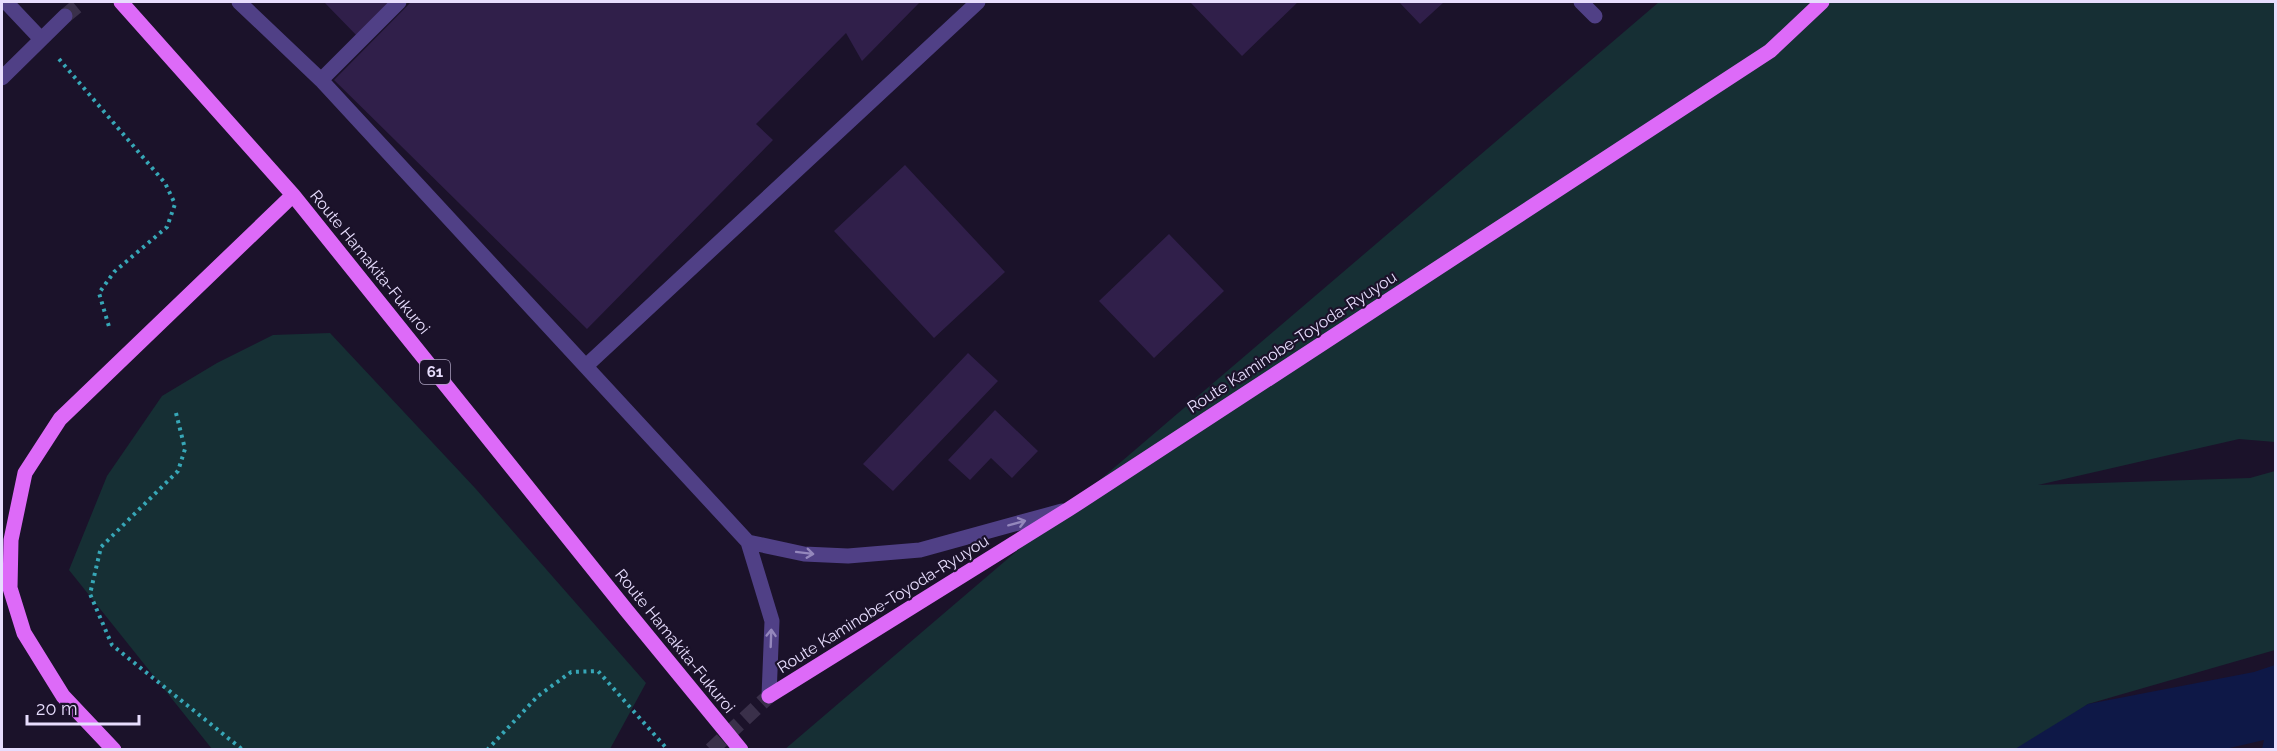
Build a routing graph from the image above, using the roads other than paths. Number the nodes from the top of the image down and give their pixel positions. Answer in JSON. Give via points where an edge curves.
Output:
{"nodes":[{"id":1,"x":6,"y":2,"type":"edge"},
{"id":2,"x":120,"y":2,"type":"edge"},
{"id":3,"x":239,"y":2,"type":"edge"},
{"id":4,"x":399,"y":2,"type":"edge"},
{"id":5,"x":978,"y":2,"type":"edge"},
{"id":6,"x":1581,"y":2,"type":"edge"},
{"id":7,"x":1822,"y":2,"type":"edge"},
{"id":8,"x":65,"y":16,"type":"tunnel mouth"},
{"id":9,"x":1595,"y":16,"type":"dead end"},
{"id":10,"x":40,"y":38,"type":"junction"},
{"id":11,"x":2,"y":78,"type":"edge"},
{"id":12,"x":321,"y":80,"type":"junction"},
{"id":13,"x":293,"y":195,"type":"junction"},
{"id":14,"x":586,"y":366,"type":"junction"},
{"id":15,"x":1069,"y":509,"type":"junction"},
{"id":16,"x":748,"y":542,"type":"junction"},
{"id":17,"x":770,"y":696,"type":"joint"},
{"id":18,"x":114,"y":750,"type":"edge"},
{"id":19,"x":741,"y":750,"type":"edge"}],
"edges":[{"from":1,"to":10,"type":"street"},
{"from":2,"to":13,"type":"main road","name":"Route Hamakita-Fukuroi","number":"61"},
{"from":3,"to":12,"type":"street"},
{"from":4,"to":12,"type":"street"},
{"from":5,"to":14,"type":"street"},
{"from":6,"to":9,"type":"street"},
{"from":7,"to":15,"type":"main road","name":"Route Kaminobe-Toyoda-Ryuyou","via":[[1770,51]]},
{"from":8,"to":10,"type":"street"},
{"from":10,"to":11,"type":"street"},
{"from":12,"to":14,"type":"street"},
{"from":13,"to":18,"type":"main road","via":[[60,419],[25,473],[11,540],[10,588],[24,633],[63,696]]},
{"from":13,"to":19,"type":"main road","name":"Route Hamakita-Fukuroi","number":"61"},
{"from":14,"to":16,"type":"street"},
{"from":16,"to":15,"type":"street","one_way":true,"via":[[804,554],[848,556],[920,550]]},
{"from":15,"to":17,"type":"main road","name":"Route Kaminobe-Toyoda-Ryuyou"},
{"from":17,"to":16,"type":"street","one_way":true,"via":[[772,621]]}]}
